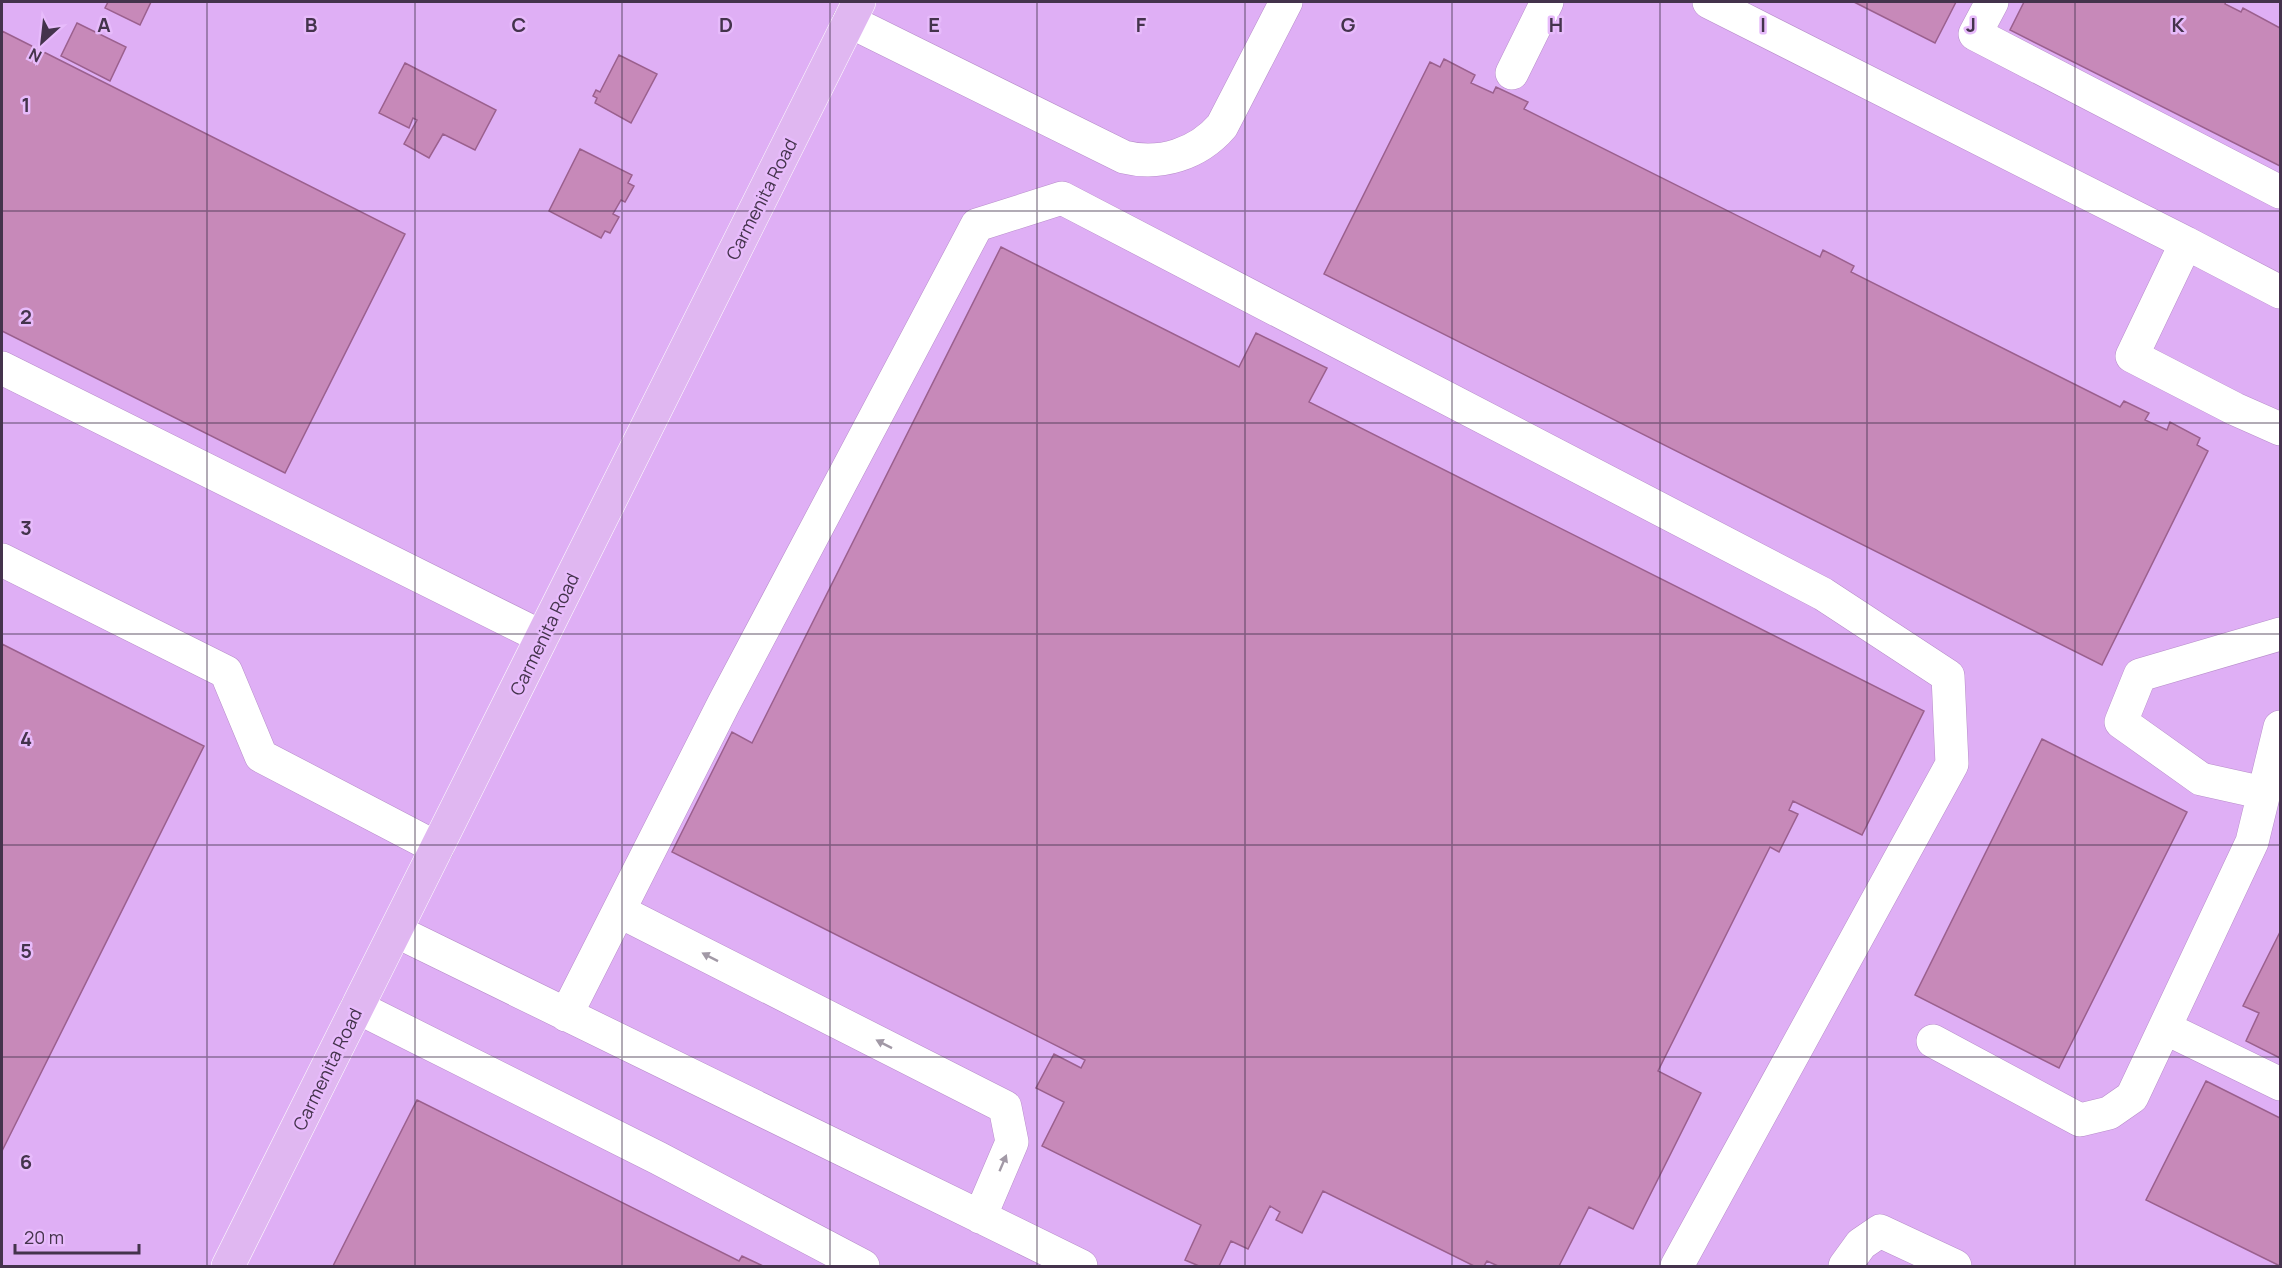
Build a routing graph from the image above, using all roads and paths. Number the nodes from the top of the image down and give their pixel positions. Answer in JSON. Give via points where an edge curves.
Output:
{"nodes":[{"id":1,"x":1287,"y":2,"type":"edge"},
{"id":2,"x":1547,"y":2,"type":"edge"},
{"id":3,"x":1709,"y":2,"type":"edge"},
{"id":4,"x":1992,"y":2,"type":"edge"},
{"id":5,"x":854,"y":11,"type":"edge"},
{"id":6,"x":1512,"y":73,"type":"dead end"},
{"id":7,"x":2280,"y":192,"type":"edge"},
{"id":8,"x":2186,"y":243,"type":"junction"},
{"id":9,"x":2280,"y":292,"type":"edge"},
{"id":10,"x":2,"y":369,"type":"edge"},
{"id":11,"x":2280,"y":429,"type":"edge"},
{"id":12,"x":2,"y":560,"type":"edge"},
{"id":13,"x":2280,"y":634,"type":"edge"},
{"id":14,"x":542,"y":637,"type":"junction"},
{"id":15,"x":2280,"y":727,"type":"edge"},
{"id":16,"x":2264,"y":793,"type":"junction"},
{"id":17,"x":437,"y":848,"type":"junction"},
{"id":18,"x":619,"y":911,"type":"junction"},
{"id":19,"x":396,"y":931,"type":"junction"},
{"id":20,"x":357,"y":1007,"type":"junction"},
{"id":21,"x":567,"y":1015,"type":"junction"},
{"id":22,"x":2165,"y":1028,"type":"junction"},
{"id":23,"x":1933,"y":1041,"type":"dead end"},
{"id":24,"x":2280,"y":1084,"type":"edge"},
{"id":25,"x":980,"y":1217,"type":"junction"},
{"id":26,"x":228,"y":1266,"type":"edge"},
{"id":27,"x":863,"y":1266,"type":"edge"},
{"id":28,"x":1081,"y":1266,"type":"edge"},
{"id":29,"x":1677,"y":1266,"type":"edge"},
{"id":30,"x":1845,"y":1266,"type":"edge"},
{"id":31,"x":1955,"y":1266,"type":"edge"}],
"edges":[{"from":1,"to":5,"type":"lane","via":[[1228,118],[1216,133],[1176,156],[1147,160],[1124,157]]},
{"from":2,"to":6,"type":"lane"},
{"from":3,"to":8,"type":"lane"},
{"from":4,"to":7,"type":"lane","via":[[1975,34]]},
{"from":5,"to":14,"type":"main road","name":"Carmenita Road"},
{"from":8,"to":9,"type":"lane"},
{"from":8,"to":11,"type":"lane","via":[[2132,356]]},
{"from":10,"to":14,"type":"lane"},
{"from":12,"to":17,"type":"lane","via":[[226,672],[261,756]]},
{"from":13,"to":16,"type":"lane","via":[[2140,675],[2121,722],[2201,778]]},
{"from":14,"to":17,"type":"main road","name":"Carmenita Road"},
{"from":15,"to":16,"type":"lane"},
{"from":16,"to":22,"type":"lane","via":[[2252,842]]},
{"from":17,"to":19,"type":"main road","name":"Carmenita Road"},
{"from":18,"to":21,"type":"lane"},
{"from":25,"to":18,"type":"lane","one_way":true,"via":[[1012,1142],[1005,1107]]},
{"from":18,"to":29,"type":"lane","via":[[976,225],[1062,198],[1822,594],[1948,676],[1952,764]]},
{"from":19,"to":20,"type":"main road","name":"Carmenita Road"},
{"from":19,"to":21,"type":"lane"},
{"from":20,"to":26,"type":"main road","name":"Carmenita Road"},
{"from":20,"to":27,"type":"lane"},
{"from":21,"to":25,"type":"lane"},
{"from":22,"to":23,"type":"lane","via":[[2132,1096],[2109,1113],[2080,1120]]},
{"from":22,"to":24,"type":"lane"},
{"from":25,"to":28,"type":"lane"},
{"from":30,"to":31,"type":"lane","via":[[1861,1244],[1881,1231]]}]}
